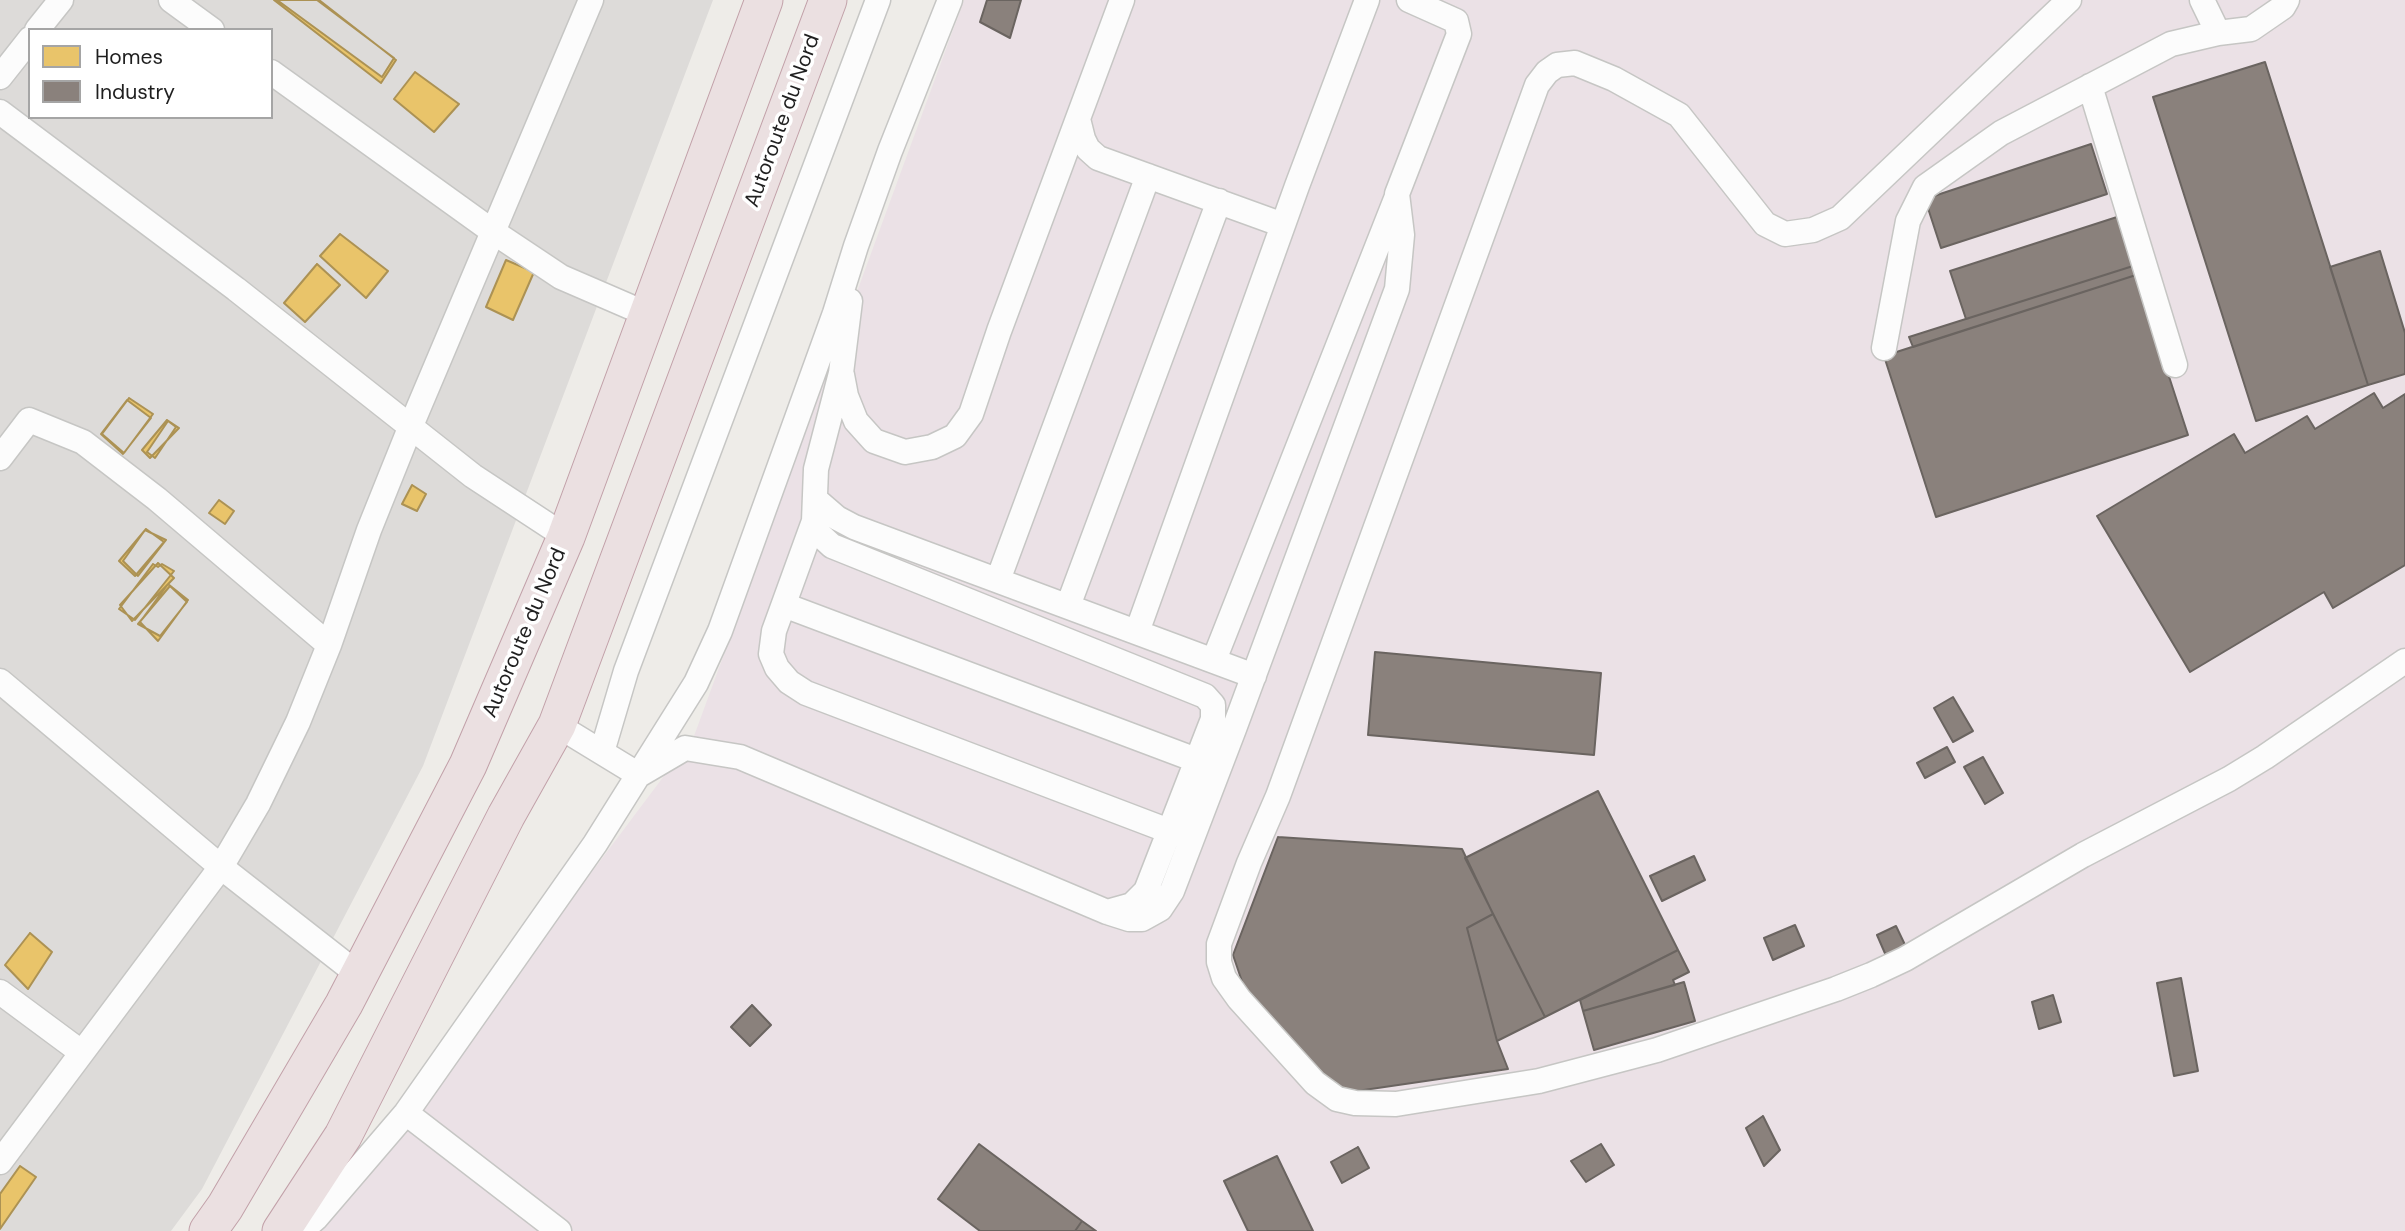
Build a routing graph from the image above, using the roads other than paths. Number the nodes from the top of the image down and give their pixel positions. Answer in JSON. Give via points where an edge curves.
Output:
{"nodes":[{"id":1,"x":61,"y":0,"type":"edge"},
{"id":2,"x":171,"y":0,"type":"edge"},
{"id":3,"x":591,"y":0,"type":"edge"},
{"id":4,"x":764,"y":0,"type":"edge"},
{"id":5,"x":828,"y":0,"type":"edge"},
{"id":6,"x":878,"y":0,"type":"edge"},
{"id":7,"x":950,"y":0,"type":"edge"},
{"id":8,"x":1122,"y":0,"type":"edge"},
{"id":9,"x":1367,"y":0,"type":"edge"},
{"id":10,"x":1409,"y":0,"type":"edge"},
{"id":11,"x":2068,"y":0,"type":"edge"},
{"id":12,"x":2202,"y":0,"type":"edge"},
{"id":13,"x":2287,"y":0,"type":"edge"},
{"id":14,"x":39,"y":28,"type":"edge"},
{"id":15,"x":209,"y":28,"type":"edge"},
{"id":16,"x":2218,"y":33,"type":"junction"},
{"id":17,"x":28,"y":42,"type":"edge"},
{"id":18,"x":273,"y":73,"type":"edge"},
{"id":19,"x":0,"y":77,"type":"edge"},
{"id":20,"x":2090,"y":86,"type":"junction"},
{"id":21,"x":0,"y":112,"type":"edge"},
{"id":22,"x":1078,"y":119,"type":"junction"},
{"id":23,"x":1148,"y":176,"type":"junction"},
{"id":24,"x":1398,"y":194,"type":"junction"},
{"id":25,"x":1219,"y":201,"type":"junction"},
{"id":26,"x":1283,"y":225,"type":"junction"},
{"id":27,"x":492,"y":231,"type":"junction"},
{"id":28,"x":856,"y":246,"type":"junction"},
{"id":29,"x":649,"y":315,"type":"junction"},
{"id":30,"x":1884,"y":348,"type":"dead end"},
{"id":31,"x":2175,"y":365,"type":"dead end"},
{"id":32,"x":841,"y":373,"type":"junction"},
{"id":33,"x":410,"y":428,"type":"junction"},
{"id":34,"x":0,"y":458,"type":"edge"},
{"id":35,"x":815,"y":510,"type":"junction"},
{"id":36,"x":566,"y":537,"type":"junction"},
{"id":37,"x":998,"y":580,"type":"junction"},
{"id":38,"x":783,"y":605,"type":"junction"},
{"id":39,"x":1068,"y":606,"type":"junction"},
{"id":40,"x":1137,"y":632,"type":"junction"},
{"id":41,"x":329,"y":645,"type":"junction"},
{"id":42,"x":1214,"y":660,"type":"junction"},
{"id":43,"x":2405,"y":661,"type":"edge"},
{"id":44,"x":1254,"y":676,"type":"junction"},
{"id":45,"x":0,"y":681,"type":"edge"},
{"id":46,"x":557,"y":725,"type":"junction"},
{"id":47,"x":602,"y":752,"type":"junction"},
{"id":48,"x":1196,"y":760,"type":"junction"},
{"id":49,"x":639,"y":775,"type":"junction"},
{"id":50,"x":1169,"y":831,"type":"junction"},
{"id":51,"x":221,"y":867,"type":"junction"},
{"id":52,"x":1107,"y":912,"type":"junction"},
{"id":53,"x":359,"y":975,"type":"junction"},
{"id":54,"x":0,"y":992,"type":"edge"},
{"id":55,"x":81,"y":1052,"type":"junction"},
{"id":56,"x":406,"y":1113,"type":"junction"},
{"id":57,"x":0,"y":1162,"type":"edge"},
{"id":58,"x":208,"y":1231,"type":"edge"},
{"id":59,"x":281,"y":1231,"type":"edge"},
{"id":60,"x":301,"y":1231,"type":"edge"},
{"id":61,"x":559,"y":1231,"type":"edge"}],
"edges":[{"from":1,"to":14,"type":"street"},
{"from":2,"to":15,"type":"street"},
{"from":3,"to":27,"type":"street"},
{"from":4,"to":29,"type":"highway","name":"Autoroute du Nord"},
{"from":5,"to":46,"type":"highway","name":"Autoroute du Nord"},
{"from":6,"to":47,"type":"street","via":[[626,671]]},
{"from":7,"to":28,"type":"street"},
{"from":8,"to":22,"type":"street"},
{"from":9,"to":26,"type":"street"},
{"from":10,"to":24,"type":"street","via":[[1456,21],[1459,34]]},
{"from":11,"to":43,"type":"street","via":[[1840,218],[1813,230],[1784,234],[1765,224],[1679,115],[1575,63],[1557,65],[1547,72],[1537,85],[1278,796],[1219,944],[1224,978],[1315,1083],[1337,1098],[1355,1103],[1396,1104],[1450,1097],[1552,1078],[1657,1050],[1883,970],[2083,855],[2229,779]]},
{"from":12,"to":16,"type":"street"},
{"from":13,"to":16,"type":"street","via":[[2251,29]]},
{"from":16,"to":20,"type":"street","via":[[2171,44]]},
{"from":17,"to":19,"type":"street"},
{"from":18,"to":27,"type":"street"},
{"from":20,"to":30,"type":"street","via":[[2001,133],[1925,187],[1908,220]]},
{"from":20,"to":31,"type":"street"},
{"from":21,"to":33,"type":"street","via":[[236,289]]},
{"from":22,"to":23,"type":"street","via":[[1088,149],[1098,158]]},
{"from":22,"to":32,"type":"street","via":[[971,414],[956,436],[905,452],[874,442],[856,421]]},
{"from":23,"to":25,"type":"street"},
{"from":23,"to":37,"type":"street"},
{"from":24,"to":42,"type":"street"},
{"from":24,"to":44,"type":"street","via":[[1402,234],[1397,289]]},
{"from":25,"to":26,"type":"street"},
{"from":25,"to":39,"type":"street"},
{"from":26,"to":40,"type":"street"},
{"from":27,"to":29,"type":"street","via":[[561,277]]},
{"from":27,"to":33,"type":"street"},
{"from":28,"to":32,"type":"street"},
{"from":28,"to":49,"type":"street","via":[[720,631],[696,683]]},
{"from":29,"to":36,"type":"highway","name":"Autoroute du Nord"},
{"from":32,"to":35,"type":"street","via":[[816,469]]},
{"from":33,"to":36,"type":"street"},
{"from":33,"to":41,"type":"street"},
{"from":34,"to":41,"type":"street","via":[[30,420],[83,442]]},
{"from":35,"to":37,"type":"street"},
{"from":35,"to":38,"type":"street"},
{"from":35,"to":48,"type":"street","via":[[819,534],[832,546],[1205,696],[1213,705],[1213,719]]},
{"from":36,"to":53,"type":"highway","name":"Autoroute du Nord","via":[[468,765]]},
{"from":37,"to":39,"type":"street"},
{"from":38,"to":48,"type":"street"},
{"from":38,"to":50,"type":"street","via":[[771,654],[789,682],[806,693]]},
{"from":39,"to":40,"type":"street"},
{"from":40,"to":42,"type":"street"},
{"from":41,"to":51,"type":"street","via":[[298,722]]},
{"from":42,"to":44,"type":"street"},
{"from":44,"to":52,"type":"street","via":[[1172,891],[1160,909],[1142,919]]},
{"from":45,"to":51,"type":"street"},
{"from":46,"to":47,"type":"street"},
{"from":46,"to":59,"type":"highway","name":"Autoroute du Nord","via":[[343,1136]]},
{"from":47,"to":49,"type":"street"},
{"from":48,"to":50,"type":"street"},
{"from":49,"to":52,"type":"street","via":[[685,748],[740,757]]},
{"from":49,"to":56,"type":"street"},
{"from":50,"to":52,"type":"street","via":[[1146,891],[1132,905]]},
{"from":51,"to":53,"type":"street"},
{"from":51,"to":55,"type":"street"},
{"from":53,"to":58,"type":"highway","name":"Autoroute du Nord"},
{"from":54,"to":55,"type":"street"},
{"from":55,"to":57,"type":"street"},
{"from":56,"to":60,"type":"street"},
{"from":56,"to":61,"type":"street"}]}
